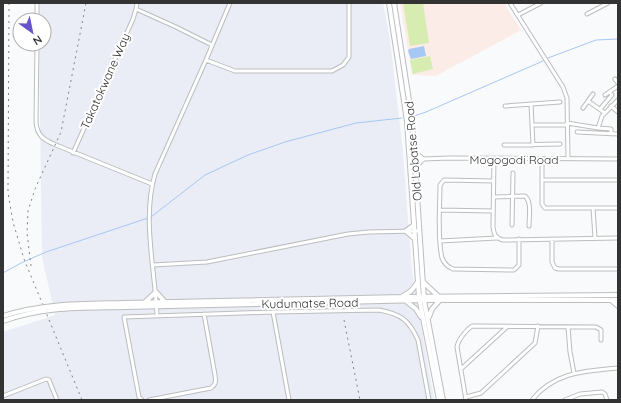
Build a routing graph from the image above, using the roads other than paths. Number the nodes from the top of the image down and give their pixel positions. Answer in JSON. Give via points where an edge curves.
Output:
{"nodes":[{"id":1,"x":137,"y":3,"type":"edge"},
{"id":2,"x":230,"y":3,"type":"edge"},
{"id":3,"x":349,"y":3,"type":"edge"},
{"id":4,"x":388,"y":3,"type":"edge"},
{"id":5,"x":394,"y":3,"type":"edge"},
{"id":6,"x":510,"y":3,"type":"edge"},
{"id":7,"x":541,"y":3,"type":"edge"},
{"id":8,"x":608,"y":3,"type":"edge"},
{"id":9,"x":536,"y":4,"type":"edge"},
{"id":10,"x":136,"y":9,"type":"junction"},
{"id":11,"x":587,"y":14,"type":"dead end"},
{"id":12,"x":518,"y":15,"type":"junction"},
{"id":13,"x":212,"y":46,"type":"junction"},
{"id":14,"x":37,"y":52,"type":"edge"},
{"id":15,"x":206,"y":60,"type":"junction"},
{"id":16,"x":615,"y":79,"type":"dead end"},
{"id":17,"x":618,"y":85,"type":"edge"},
{"id":18,"x":610,"y":92,"type":"junction"},
{"id":19,"x":592,"y":94,"type":"dead end"},
{"id":20,"x":605,"y":95,"type":"dead end"},
{"id":21,"x":618,"y":100,"type":"edge"},
{"id":22,"x":588,"y":101,"type":"junction"},
{"id":23,"x":560,"y":102,"type":"dead end"},
{"id":24,"x":531,"y":104,"type":"junction"},
{"id":25,"x":505,"y":106,"type":"dead end"},
{"id":26,"x":611,"y":106,"type":"junction"},
{"id":27,"x":584,"y":108,"type":"dead end"},
{"id":28,"x":600,"y":109,"type":"junction"},
{"id":29,"x":618,"y":112,"type":"edge"},
{"id":30,"x":604,"y":113,"type":"junction"},
{"id":31,"x":567,"y":124,"type":"junction"},
{"id":32,"x":532,"y":125,"type":"junction"},
{"id":33,"x":598,"y":128,"type":"junction"},
{"id":34,"x":577,"y":132,"type":"dead end"},
{"id":35,"x":611,"y":134,"type":"junction"},
{"id":36,"x":618,"y":134,"type":"edge"},
{"id":37,"x":533,"y":144,"type":"junction"},
{"id":38,"x":560,"y":144,"type":"dead end"},
{"id":39,"x":504,"y":145,"type":"dead end"},
{"id":40,"x":414,"y":152,"type":"junction"},
{"id":41,"x":73,"y":153,"type":"junction"},
{"id":42,"x":412,"y":158,"type":"junction"},
{"id":43,"x":494,"y":158,"type":"junction"},
{"id":44,"x":423,"y":159,"type":"junction"},
{"id":45,"x":542,"y":159,"type":"junction"},
{"id":46,"x":568,"y":159,"type":"junction"},
{"id":47,"x":618,"y":159,"type":"edge"},
{"id":48,"x":415,"y":167,"type":"junction"},
{"id":49,"x":513,"y":173,"type":"dead end"},
{"id":50,"x":542,"y":180,"type":"junction"},
{"id":51,"x":618,"y":180,"type":"edge"},
{"id":52,"x":494,"y":181,"type":"junction"},
{"id":53,"x":152,"y":184,"type":"junction"},
{"id":54,"x":512,"y":197,"type":"junction"},
{"id":55,"x":494,"y":198,"type":"junction"},
{"id":56,"x":593,"y":208,"type":"junction"},
{"id":57,"x":618,"y":208,"type":"edge"},
{"id":58,"x":440,"y":210,"type":"junction"},
{"id":59,"x":493,"y":211,"type":"junction"},
{"id":60,"x":414,"y":225,"type":"junction"},
{"id":61,"x":512,"y":225,"type":"dead end"},
{"id":62,"x":529,"y":226,"type":"dead end"},
{"id":63,"x":406,"y":231,"type":"junction"},
{"id":64,"x":417,"y":231,"type":"junction"},
{"id":65,"x":497,"y":238,"type":"junction"},
{"id":66,"x":552,"y":238,"type":"junction"},
{"id":67,"x":595,"y":238,"type":"junction"},
{"id":68,"x":618,"y":238,"type":"edge"},
{"id":69,"x":415,"y":239,"type":"junction"},
{"id":70,"x":519,"y":239,"type":"junction"},
{"id":71,"x":440,"y":241,"type":"junction"},
{"id":72,"x":153,"y":265,"type":"junction"},
{"id":73,"x":618,"y":269,"type":"edge"},
{"id":74,"x":423,"y":281,"type":"junction"},
{"id":75,"x":418,"y":282,"type":"junction"},
{"id":76,"x":156,"y":292,"type":"junction"},
{"id":77,"x":618,"y":295,"type":"edge"},
{"id":78,"x":403,"y":297,"type":"junction"},
{"id":79,"x":439,"y":298,"type":"junction"},
{"id":80,"x":422,"y":299,"type":"junction"},
{"id":81,"x":610,"y":300,"type":"junction"},
{"id":82,"x":618,"y":300,"type":"edge"},
{"id":83,"x":406,"y":301,"type":"junction"},
{"id":84,"x":145,"y":302,"type":"junction"},
{"id":85,"x":156,"y":302,"type":"junction"},
{"id":86,"x":165,"y":302,"type":"junction"},
{"id":87,"x":125,"y":305,"type":"junction"},
{"id":88,"x":618,"y":306,"type":"edge"},
{"id":89,"x":157,"y":307,"type":"junction"},
{"id":90,"x":273,"y":312,"type":"junction"},
{"id":91,"x":204,"y":314,"type":"junction"},
{"id":92,"x":157,"y":315,"type":"junction"},
{"id":93,"x":3,"y":316,"type":"edge"},
{"id":94,"x":423,"y":319,"type":"junction"},
{"id":95,"x":3,"y":321,"type":"edge"},
{"id":96,"x":429,"y":321,"type":"junction"},
{"id":97,"x":507,"y":326,"type":"junction"},
{"id":98,"x":538,"y":326,"type":"junction"},
{"id":99,"x":568,"y":327,"type":"junction"},
{"id":100,"x":601,"y":340,"type":"dead end"},
{"id":101,"x":618,"y":368,"type":"edge"},
{"id":102,"x":460,"y":369,"type":"junction"},
{"id":103,"x":574,"y":373,"type":"junction"},
{"id":104,"x":3,"y":396,"type":"edge"},
{"id":105,"x":466,"y":398,"type":"edge"},
{"id":106,"x":57,"y":400,"type":"edge"},
{"id":107,"x":142,"y":400,"type":"edge"},
{"id":108,"x":149,"y":400,"type":"edge"},
{"id":109,"x":289,"y":400,"type":"edge"},
{"id":110,"x":429,"y":400,"type":"edge"},
{"id":111,"x":438,"y":400,"type":"edge"},
{"id":112,"x":443,"y":400,"type":"edge"},
{"id":113,"x":532,"y":400,"type":"edge"},
{"id":114,"x":565,"y":400,"type":"edge"},
{"id":115,"x":607,"y":400,"type":"edge"}],
"edges":[{"from":1,"to":10,"type":"street","name":"Takatokwane Way"},
{"from":2,"to":13,"type":"street"},
{"from":3,"to":15,"type":"street","via":[[349,53],[347,60],[339,68],[325,72],[235,71]]},
{"from":4,"to":42,"type":"main road","name":"Old Lobatse Road"},
{"from":5,"to":40,"type":"main road","name":"Old Lobatse Road","via":[[409,98]]},
{"from":6,"to":12,"type":"street"},
{"from":7,"to":9,"type":"street"},
{"from":8,"to":11,"type":"street"},
{"from":9,"to":12,"type":"street"},
{"from":10,"to":13,"type":"street"},
{"from":10,"to":41,"type":"street","name":"Takatokwane Way"},
{"from":12,"to":31,"type":"street","via":[[564,87],[567,98]]},
{"from":13,"to":15,"type":"street"},
{"from":14,"to":41,"type":"street","via":[[37,130],[45,140]]},
{"from":15,"to":53,"type":"street"},
{"from":16,"to":17,"type":"street"},
{"from":17,"to":18,"type":"street"},
{"from":18,"to":20,"type":"street"},
{"from":18,"to":28,"type":"street","via":[[612,95]]},
{"from":19,"to":22,"type":"street"},
{"from":21,"to":26,"type":"street"},
{"from":22,"to":27,"type":"street"},
{"from":22,"to":28,"type":"street"},
{"from":23,"to":24,"type":"street"},
{"from":24,"to":25,"type":"street"},
{"from":24,"to":32,"type":"street"},
{"from":26,"to":29,"type":"street"},
{"from":26,"to":30,"type":"street"},
{"from":28,"to":30,"type":"street"},
{"from":30,"to":33,"type":"street"},
{"from":31,"to":32,"type":"street"},
{"from":31,"to":33,"type":"street"},
{"from":31,"to":46,"type":"street"},
{"from":32,"to":37,"type":"street"},
{"from":33,"to":35,"type":"street","via":[[610,129]]},
{"from":34,"to":35,"type":"street"},
{"from":35,"to":36,"type":"street"},
{"from":37,"to":38,"type":"street"},
{"from":37,"to":39,"type":"street"},
{"from":40,"to":42,"type":"main road","name":"Old Lobatse Road"},
{"from":40,"to":44,"type":"main road"},
{"from":41,"to":53,"type":"street"},
{"from":42,"to":44,"type":"street","name":"Mogogodi Road"},
{"from":42,"to":48,"type":"main road","name":"Old Lobatse Road"},
{"from":42,"to":60,"type":"main road"},
{"from":43,"to":44,"type":"street","name":"Mogogodi Road"},
{"from":43,"to":45,"type":"street","name":"Mogogodi Road"},
{"from":43,"to":52,"type":"street"},
{"from":44,"to":48,"type":"main road"},
{"from":45,"to":46,"type":"street","name":"Mogogodi Road"},
{"from":45,"to":50,"type":"street"},
{"from":46,"to":47,"type":"street","name":"Mogogodi Road"},
{"from":48,"to":64,"type":"main road","name":"Old Lobatse Road"},
{"from":49,"to":54,"type":"street"},
{"from":50,"to":51,"type":"street"},
{"from":50,"to":56,"type":"street","via":[[544,208]]},
{"from":52,"to":55,"type":"street"},
{"from":52,"to":58,"type":"street","via":[[444,180],[440,185]]},
{"from":53,"to":72,"type":"street","via":[[149,216]]},
{"from":54,"to":55,"type":"street"},
{"from":54,"to":61,"type":"street"},
{"from":54,"to":62,"type":"street","via":[[525,196],[528,199]]},
{"from":55,"to":59,"type":"street"},
{"from":56,"to":57,"type":"street"},
{"from":56,"to":67,"type":"street"},
{"from":58,"to":59,"type":"street"},
{"from":58,"to":71,"type":"street"},
{"from":59,"to":65,"type":"street","via":[[494,232]]},
{"from":60,"to":63,"type":"main road"},
{"from":60,"to":64,"type":"main road"},
{"from":63,"to":64,"type":"street"},
{"from":63,"to":69,"type":"main road"},
{"from":63,"to":72,"type":"street","via":[[348,234],[207,262]]},
{"from":64,"to":69,"type":"main road"},
{"from":64,"to":74,"type":"main road","name":"Old Lobatse Road"},
{"from":65,"to":70,"type":"street"},
{"from":65,"to":71,"type":"street"},
{"from":66,"to":67,"type":"street"},
{"from":66,"to":70,"type":"street"},
{"from":66,"to":73,"type":"street","via":[[552,262],[555,268]]},
{"from":67,"to":68,"type":"street"},
{"from":69,"to":75,"type":"main road"},
{"from":70,"to":71,"type":"street","via":[[519,265],[514,270],[453,269],[443,260]]},
{"from":72,"to":76,"type":"street"},
{"from":74,"to":79,"type":"main road"},
{"from":74,"to":80,"type":"main road","name":"Old Lobatse Road"},
{"from":75,"to":78,"type":"main road"},
{"from":75,"to":80,"type":"main road"},
{"from":76,"to":84,"type":"main road"},
{"from":76,"to":85,"type":"street"},
{"from":76,"to":86,"type":"main road"},
{"from":77,"to":79,"type":"main road","name":"Kudumatse Road"},
{"from":78,"to":80,"type":"main road","name":"Kudumatse Road"},
{"from":78,"to":86,"type":"main road","name":"Kudumatse Road"},
{"from":79,"to":80,"type":"main road","name":"Kudumatse Road"},
{"from":79,"to":81,"type":"main road","name":"Kudumatse Road"},
{"from":79,"to":96,"type":"main road","via":[[432,308]]},
{"from":80,"to":83,"type":"main road","name":"Kudumatse Road"},
{"from":80,"to":94,"type":"main road"},
{"from":80,"to":96,"type":"main road"},
{"from":81,"to":82,"type":"main road","name":"Kudumatse Road"},
{"from":81,"to":88,"type":"main road"},
{"from":83,"to":89,"type":"main road","name":"Kudumatse Road"},
{"from":83,"to":94,"type":"main road"},
{"from":84,"to":85,"type":"main road","name":"Kudumatse Road"},
{"from":84,"to":87,"type":"main road","name":"Kudumatse Road"},
{"from":85,"to":86,"type":"main road","name":"Kudumatse Road"},
{"from":85,"to":89,"type":"street"},
{"from":87,"to":89,"type":"main road","name":"Kudumatse Road"},
{"from":87,"to":93,"type":"main road","name":"Kudumatse Road","bridge":true,"via":[[60,304]]},
{"from":87,"to":95,"type":"main road","name":"Kudumatse Road","bridge":true,"via":[[43,310]]},
{"from":89,"to":92,"type":"street"},
{"from":90,"to":91,"type":"street"},
{"from":90,"to":109,"type":"street"},
{"from":90,"to":110,"type":"street","via":[[379,310],[401,317],[409,323],[418,340]]},
{"from":91,"to":92,"type":"street"},
{"from":91,"to":108,"type":"street","via":[[215,385],[211,388]]},
{"from":92,"to":107,"type":"street","via":[[124,317],[139,397]]},
{"from":94,"to":111,"type":"main road"},
{"from":96,"to":112,"type":"main road"},
{"from":97,"to":98,"type":"street"},
{"from":97,"to":102,"type":"street"},
{"from":97,"to":102,"type":"street","via":[[468,328],[457,345]]},
{"from":98,"to":99,"type":"street"},
{"from":98,"to":105,"type":"street","via":[[535,343],[481,393]]},
{"from":99,"to":100,"type":"street","via":[[596,326],[599,328]]},
{"from":99,"to":103,"type":"street"},
{"from":101,"to":103,"type":"street"},
{"from":102,"to":105,"type":"street"},
{"from":103,"to":113,"type":"street","via":[[550,383]]},
{"from":104,"to":106,"type":"street","via":[[46,379],[49,380]]},
{"from":114,"to":115,"type":"street","via":[[580,394],[602,392]]}]}
